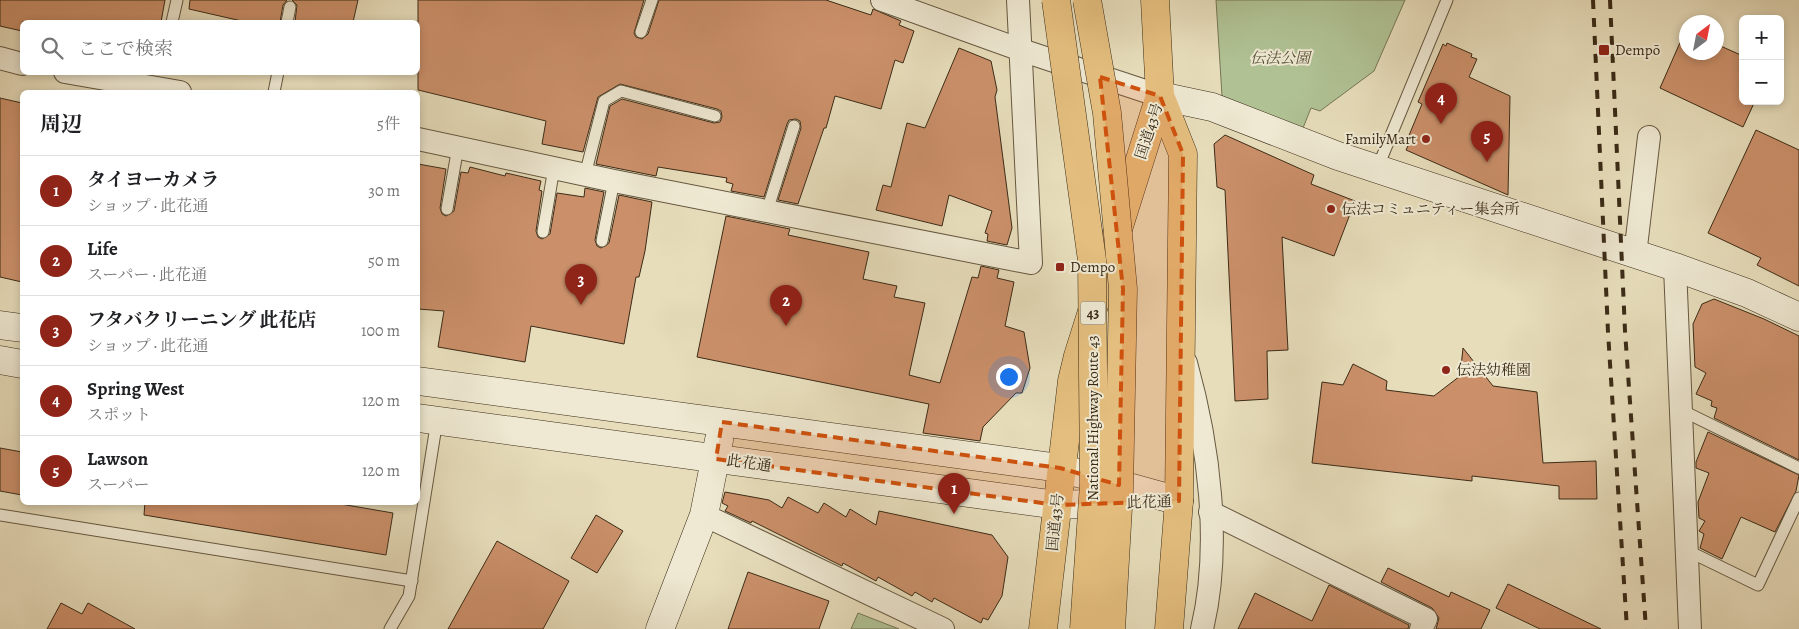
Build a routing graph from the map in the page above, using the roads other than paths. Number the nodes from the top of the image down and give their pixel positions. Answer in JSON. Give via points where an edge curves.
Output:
{"nodes":[{"id":1,"x":177,"y":0,"type":"edge"},
{"id":2,"x":652,"y":0,"type":"edge"},
{"id":3,"x":882,"y":0,"type":"edge"},
{"id":4,"x":1018,"y":0,"type":"edge"},
{"id":5,"x":1056,"y":0,"type":"edge"},
{"id":6,"x":1087,"y":0,"type":"edge"},
{"id":7,"x":1155,"y":0,"type":"edge"},
{"id":8,"x":1447,"y":0,"type":"edge"},
{"id":9,"x":290,"y":7,"type":"dead end"},
{"id":10,"x":172,"y":20,"type":"edge"},
{"id":11,"x":287,"y":20,"type":"edge"},
{"id":12,"x":642,"y":32,"type":"dead end"},
{"id":13,"x":1021,"y":50,"type":"junction"},
{"id":14,"x":0,"y":58,"type":"edge"},
{"id":15,"x":20,"y":63,"type":"edge"},
{"id":16,"x":100,"y":75,"type":"edge"},
{"id":17,"x":277,"y":75,"type":"edge"},
{"id":18,"x":158,"y":80,"type":"edge"},
{"id":19,"x":176,"y":90,"type":"edge"},
{"id":20,"x":274,"y":90,"type":"edge"},
{"id":21,"x":1160,"y":96,"type":"junction"},
{"id":22,"x":715,"y":116,"type":"dead end"},
{"id":23,"x":794,"y":126,"type":"dead end"},
{"id":24,"x":1649,"y":137,"type":"dead end"},
{"id":25,"x":420,"y":139,"type":"edge"},
{"id":26,"x":458,"y":147,"type":"junction"},
{"id":27,"x":554,"y":168,"type":"junction"},
{"id":28,"x":1377,"y":169,"type":"junction"},
{"id":29,"x":585,"y":175,"type":"junction"},
{"id":30,"x":614,"y":181,"type":"junction"},
{"id":31,"x":446,"y":210,"type":"dead end"},
{"id":32,"x":767,"y":211,"type":"junction"},
{"id":33,"x":543,"y":232,"type":"dead end"},
{"id":34,"x":602,"y":241,"type":"dead end"},
{"id":35,"x":1635,"y":254,"type":"junction"},
{"id":36,"x":1675,"y":267,"type":"junction"},
{"id":37,"x":1799,"y":317,"type":"edge"},
{"id":38,"x":0,"y":325,"type":"edge"},
{"id":39,"x":20,"y":328,"type":"edge"},
{"id":40,"x":1180,"y":343,"type":"junction"},
{"id":41,"x":0,"y":360,"type":"edge"},
{"id":42,"x":20,"y":364,"type":"edge"},
{"id":43,"x":420,"y":381,"type":"edge"},
{"id":44,"x":1681,"y":410,"type":"junction"},
{"id":45,"x":427,"y":419,"type":"edge"},
{"id":46,"x":722,"y":422,"type":"junction"},
{"id":47,"x":716,"y":458,"type":"junction"},
{"id":48,"x":1060,"y":468,"type":"junction"},
{"id":49,"x":1799,"y":468,"type":"edge"},
{"id":50,"x":420,"y":495,"type":"edge"},
{"id":51,"x":1799,"y":498,"type":"edge"},
{"id":52,"x":1179,"y":501,"type":"junction"},
{"id":53,"x":419,"y":505,"type":"edge"},
{"id":54,"x":1057,"y":505,"type":"junction"},
{"id":55,"x":1210,"y":512,"type":"junction"},
{"id":56,"x":0,"y":515,"type":"edge"},
{"id":57,"x":704,"y":515,"type":"junction"},
{"id":58,"x":1686,"y":550,"type":"junction"},
{"id":59,"x":412,"y":581,"type":"junction"},
{"id":60,"x":390,"y":629,"type":"edge"},
{"id":61,"x":660,"y":629,"type":"edge"},
{"id":62,"x":943,"y":629,"type":"edge"},
{"id":63,"x":1043,"y":629,"type":"edge"},
{"id":64,"x":1084,"y":629,"type":"edge"},
{"id":65,"x":1111,"y":629,"type":"edge"},
{"id":66,"x":1169,"y":629,"type":"edge"},
{"id":67,"x":1202,"y":629,"type":"edge"},
{"id":68,"x":1421,"y":629,"type":"edge"},
{"id":69,"x":1690,"y":629,"type":"edge"}],
"edges":[{"from":1,"to":10,"type":"lane"},
{"from":2,"to":12,"type":"lane"},
{"from":3,"to":13,"type":"street"},
{"from":4,"to":13,"type":"street"},
{"from":5,"to":64,"type":"highway","name":"National Highway Route 43","number":"43","bridge":true,"via":[[1092,260],[1094,484]]},
{"from":6,"to":65,"type":"highway","name":"National Highway Route 43","number":"43","bridge":true,"via":[[1106,113],[1123,289],[1119,490]]},
{"from":7,"to":21,"type":"highway","number":"43"},
{"from":8,"to":28,"type":"lane"},
{"from":9,"to":11,"type":"lane"},
{"from":13,"to":21,"type":"street"},
{"from":13,"to":32,"type":"street","via":[[1031,263]]},
{"from":14,"to":15,"type":"street"},
{"from":16,"to":18,"type":"street"},
{"from":17,"to":20,"type":"lane"},
{"from":18,"to":19,"type":"street"},
{"from":21,"to":28,"type":"street","via":[[1212,107]]},
{"from":21,"to":40,"type":"highway","name":"国道43号","number":"43","via":[[1182,154]]},
{"from":21,"to":48,"type":"highway","name":"国道43号","number":"43","via":[[1078,356],[1068,399]]},
{"from":22,"to":29,"type":"lane","via":[[621,91],[604,100]]},
{"from":23,"to":32,"type":"lane"},
{"from":24,"to":35,"type":"street"},
{"from":25,"to":26,"type":"street"},
{"from":26,"to":27,"type":"street"},
{"from":26,"to":31,"type":"lane"},
{"from":27,"to":29,"type":"street"},
{"from":27,"to":33,"type":"lane"},
{"from":28,"to":35,"type":"street"},
{"from":29,"to":30,"type":"street"},
{"from":30,"to":32,"type":"street"},
{"from":30,"to":34,"type":"lane"},
{"from":35,"to":36,"type":"street"},
{"from":36,"to":37,"type":"street","via":[[1747,293]]},
{"from":36,"to":44,"type":"street"},
{"from":38,"to":39,"type":"street"},
{"from":40,"to":52,"type":"highway","name":"国道43号","number":"43"},
{"from":40,"to":55,"type":"street","via":[[1198,406]]},
{"from":41,"to":42,"type":"street"},
{"from":43,"to":46,"type":"street","name":"此花通"},
{"from":44,"to":49,"type":"lane"},
{"from":44,"to":58,"type":"street"},
{"from":45,"to":47,"type":"street","name":"此花通"},
{"from":45,"to":50,"type":"lane"},
{"from":46,"to":47,"type":"street"},
{"from":46,"to":48,"type":"street","name":"此花通"},
{"from":47,"to":54,"type":"street","name":"此花通"},
{"from":47,"to":57,"type":"street"},
{"from":48,"to":52,"type":"street","name":"此花通"},
{"from":48,"to":54,"type":"highway","name":"国道43号","number":"43"},
{"from":51,"to":58,"type":"lane","via":[[1758,585]]},
{"from":52,"to":54,"type":"street","name":"此花通"},
{"from":52,"to":66,"type":"highway","name":"国道43号","number":"43"},
{"from":53,"to":59,"type":"lane"},
{"from":54,"to":63,"type":"highway","name":"国道43号","number":"43"},
{"from":55,"to":67,"type":"street","via":[[1209,597]]},
{"from":55,"to":68,"type":"street","via":[[1426,618]]},
{"from":56,"to":59,"type":"lane"},
{"from":57,"to":61,"type":"street"},
{"from":57,"to":62,"type":"street"},
{"from":58,"to":69,"type":"street"},
{"from":59,"to":60,"type":"lane","via":[[409,596]]}]}
